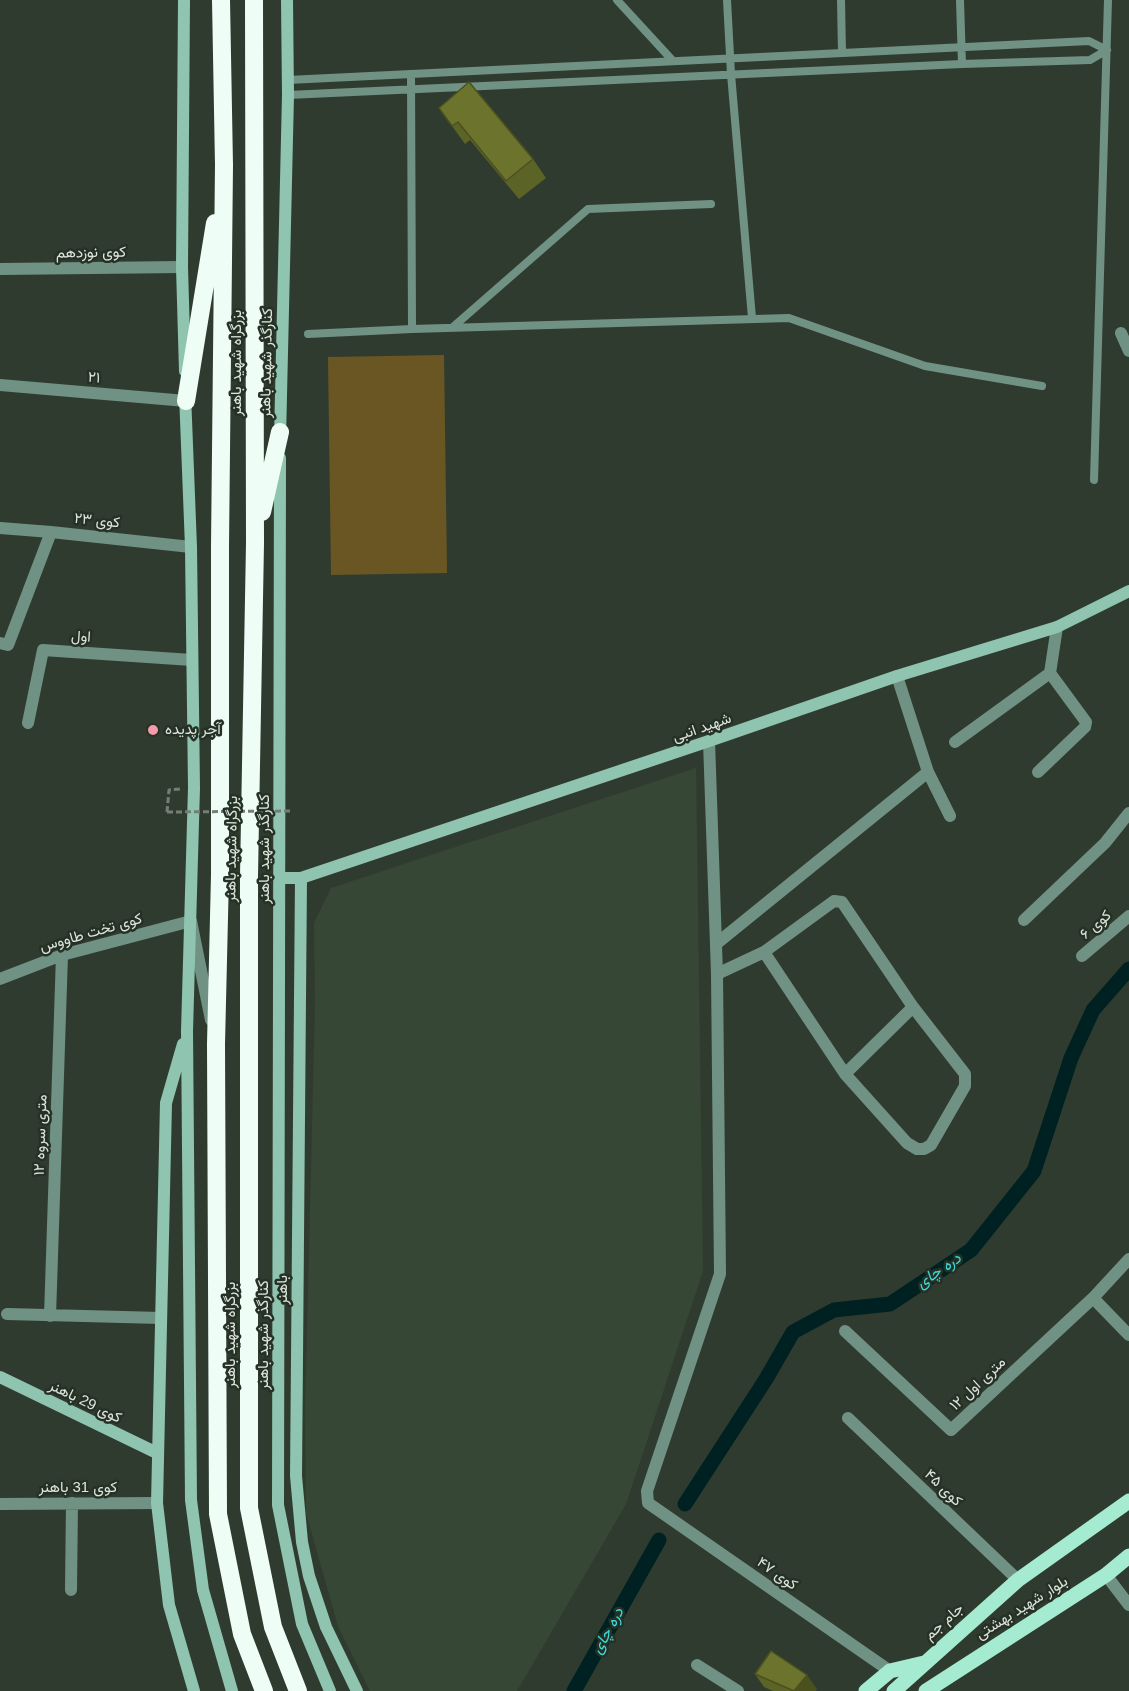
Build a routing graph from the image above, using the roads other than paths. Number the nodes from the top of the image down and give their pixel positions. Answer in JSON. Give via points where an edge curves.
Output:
{"nodes":[{"id":1,"x":184,"y":0,"type":"edge"},
{"id":2,"x":221,"y":0,"type":"edge"},
{"id":3,"x":254,"y":0,"type":"edge"},
{"id":4,"x":287,"y":0,"type":"edge"},
{"id":5,"x":616,"y":0,"type":"edge"},
{"id":6,"x":727,"y":0,"type":"edge"},
{"id":7,"x":841,"y":0,"type":"edge"},
{"id":8,"x":960,"y":0,"type":"edge"},
{"id":9,"x":1108,"y":0,"type":"edge"},
{"id":10,"x":961,"y":47,"type":"junction"},
{"id":11,"x":1107,"y":50,"type":"junction"},
{"id":12,"x":842,"y":53,"type":"junction"},
{"id":13,"x":730,"y":59,"type":"junction"},
{"id":14,"x":674,"y":61,"type":"junction"},
{"id":15,"x":962,"y":64,"type":"junction"},
{"id":16,"x":411,"y":74,"type":"junction"},
{"id":17,"x":731,"y":74,"type":"junction"},
{"id":18,"x":288,"y":80,"type":"junction"},
{"id":19,"x":411,"y":89,"type":"junction"},
{"id":20,"x":254,"y":94,"type":"junction"},
{"id":21,"x":223,"y":95,"type":"junction"},
{"id":22,"x":288,"y":95,"type":"junction"},
{"id":23,"x":224,"y":165,"type":"junction"},
{"id":24,"x":711,"y":204,"type":"dead end"},
{"id":25,"x":182,"y":267,"type":"junction"},
{"id":26,"x":0,"y":268,"type":"edge"},
{"id":27,"x":753,"y":318,"type":"junction"},
{"id":28,"x":453,"y":327,"type":"junction"},
{"id":29,"x":412,"y":329,"type":"junction"},
{"id":30,"x":1121,"y":333,"type":"dead end"},
{"id":31,"x":308,"y":334,"type":"dead end"},
{"id":32,"x":1129,"y":351,"type":"edge"},
{"id":33,"x":0,"y":385,"type":"edge"},
{"id":34,"x":1042,"y":386,"type":"dead end"},
{"id":35,"x":186,"y":401,"type":"junction"},
{"id":36,"x":280,"y":432,"type":"junction"},
{"id":37,"x":1094,"y":480,"type":"dead end"},
{"id":38,"x":0,"y":528,"type":"edge"},
{"id":39,"x":51,"y":531,"type":"junction"},
{"id":40,"x":255,"y":543,"type":"junction"},
{"id":41,"x":191,"y":547,"type":"junction"},
{"id":42,"x":1129,"y":591,"type":"edge"},
{"id":43,"x":1058,"y":627,"type":"junction"},
{"id":44,"x":0,"y":643,"type":"edge"},
{"id":45,"x":192,"y":660,"type":"junction"},
{"id":46,"x":1050,"y":673,"type":"junction"},
{"id":47,"x":897,"y":676,"type":"junction"},
{"id":48,"x":28,"y":723,"type":"dead end"},
{"id":49,"x":709,"y":741,"type":"junction"},
{"id":50,"x":955,"y":742,"type":"dead end"},
{"id":51,"x":928,"y":772,"type":"junction"},
{"id":52,"x":1038,"y":772,"type":"dead end"},
{"id":53,"x":1129,"y":813,"type":"edge"},
{"id":54,"x":950,"y":816,"type":"dead end"},
{"id":55,"x":280,"y":878,"type":"junction"},
{"id":56,"x":301,"y":878,"type":"junction"},
{"id":57,"x":1129,"y":916,"type":"edge"},
{"id":58,"x":191,"y":921,"type":"junction"},
{"id":59,"x":1024,"y":921,"type":"dead end"},
{"id":60,"x":716,"y":944,"type":"junction"},
{"id":61,"x":764,"y":952,"type":"junction"},
{"id":62,"x":62,"y":955,"type":"junction"},
{"id":63,"x":1082,"y":956,"type":"dead end"},
{"id":64,"x":717,"y":974,"type":"junction"},
{"id":65,"x":0,"y":979,"type":"edge"},
{"id":66,"x":913,"y":1007,"type":"junction"},
{"id":67,"x":186,"y":1031,"type":"junction"},
{"id":68,"x":216,"y":1044,"type":"junction"},
{"id":69,"x":845,"y":1074,"type":"junction"},
{"id":70,"x":1129,"y":1259,"type":"edge"},
{"id":71,"x":1093,"y":1298,"type":"junction"},
{"id":72,"x":7,"y":1314,"type":"dead end"},
{"id":73,"x":50,"y":1316,"type":"junction"},
{"id":74,"x":161,"y":1318,"type":"junction"},
{"id":75,"x":845,"y":1331,"type":"dead end"},
{"id":76,"x":1129,"y":1335,"type":"edge"},
{"id":77,"x":0,"y":1377,"type":"edge"},
{"id":78,"x":848,"y":1418,"type":"dead end"},
{"id":79,"x":158,"y":1453,"type":"junction"},
{"id":80,"x":1129,"y":1501,"type":"edge"},
{"id":81,"x":72,"y":1503,"type":"junction"},
{"id":82,"x":157,"y":1503,"type":"junction"},
{"id":83,"x":0,"y":1504,"type":"edge"},
{"id":84,"x":1129,"y":1556,"type":"edge"},
{"id":85,"x":1106,"y":1575,"type":"junction"},
{"id":86,"x":1018,"y":1580,"type":"junction"},
{"id":87,"x":71,"y":1590,"type":"dead end"},
{"id":88,"x":1129,"y":1605,"type":"edge"},
{"id":89,"x":927,"y":1662,"type":"junction"},
{"id":90,"x":697,"y":1665,"type":"dead end"},
{"id":91,"x":890,"y":1671,"type":"junction"},
{"id":92,"x":929,"y":1690,"type":"edge"},
{"id":93,"x":194,"y":1691,"type":"edge"},
{"id":94,"x":232,"y":1691,"type":"edge"},
{"id":95,"x":264,"y":1691,"type":"edge"},
{"id":96,"x":298,"y":1691,"type":"edge"},
{"id":97,"x":330,"y":1691,"type":"edge"},
{"id":98,"x":357,"y":1691,"type":"edge"},
{"id":99,"x":738,"y":1691,"type":"edge"},
{"id":100,"x":866,"y":1691,"type":"edge"},
{"id":101,"x":894,"y":1691,"type":"edge"}],
"edges":[{"from":1,"to":25,"type":"main road"},
{"from":2,"to":21,"type":"highway","name":"بزرگراه شهید باهنر"},
{"from":3,"to":20,"type":"highway","name":"بزرگراه شهید باهنر"},
{"from":4,"to":18,"type":"main road","name":"کنارگذر شهید باهنر"},
{"from":5,"to":14,"type":"lane"},
{"from":6,"to":13,"type":"lane"},
{"from":7,"to":12,"type":"lane"},
{"from":8,"to":10,"type":"lane"},
{"from":9,"to":11,"type":"lane"},
{"from":10,"to":11,"type":"lane","via":[[1089,41]]},
{"from":10,"to":12,"type":"lane"},
{"from":10,"to":15,"type":"lane"},
{"from":11,"to":15,"type":"lane","via":[[1090,60]]},
{"from":11,"to":37,"type":"lane"},
{"from":12,"to":13,"type":"lane"},
{"from":13,"to":14,"type":"lane"},
{"from":13,"to":17,"type":"lane"},
{"from":14,"to":16,"type":"lane"},
{"from":15,"to":17,"type":"lane"},
{"from":16,"to":18,"type":"lane"},
{"from":16,"to":19,"type":"lane"},
{"from":17,"to":19,"type":"lane"},
{"from":17,"to":27,"type":"lane"},
{"from":18,"to":22,"type":"main road","name":"کنارگذر شهید باهنر"},
{"from":19,"to":22,"type":"lane"},
{"from":19,"to":29,"type":"lane"},
{"from":20,"to":21,"type":"highway"},
{"from":20,"to":40,"type":"highway","name":"بزرگراه شهید باهنر"},
{"from":21,"to":23,"type":"highway","name":"بزرگراه شهید باهنر"},
{"from":22,"to":36,"type":"main road","name":"کنارگذر شهید باهنر"},
{"from":23,"to":35,"type":"highway"},
{"from":23,"to":68,"type":"highway","name":"بزرگراه شهید باهنر"},
{"from":24,"to":28,"type":"lane","via":[[588,209]]},
{"from":25,"to":26,"type":"street","name":"کوی نوزدهم"},
{"from":25,"to":35,"type":"main road"},
{"from":27,"to":28,"type":"lane"},
{"from":27,"to":34,"type":"lane","via":[[789,318],[925,366]]},
{"from":28,"to":29,"type":"lane"},
{"from":29,"to":31,"type":"lane"},
{"from":30,"to":32,"type":"street"},
{"from":33,"to":35,"type":"street","name":"۲۱"},
{"from":35,"to":41,"type":"main road"},
{"from":36,"to":40,"type":"highway"},
{"from":36,"to":55,"type":"main road","name":"کنارگذر شهید باهنر"},
{"from":38,"to":39,"type":"street","name":"کوی ۲۳"},
{"from":39,"to":41,"type":"street","name":"کوی ۲۳"},
{"from":39,"to":44,"type":"street","via":[[8,645]]},
{"from":40,"to":96,"type":"highway","name":"بزرگراه شهید باهنر","via":[[249,876],[249,1508],[273,1627]]},
{"from":41,"to":45,"type":"main road"},
{"from":42,"to":43,"type":"main road","name":"شهید انبی"},
{"from":43,"to":46,"type":"street"},
{"from":43,"to":47,"type":"main road","name":"شهید انبی"},
{"from":45,"to":48,"type":"street","name":"اول","via":[[43,650]]},
{"from":45,"to":58,"type":"main road"},
{"from":46,"to":50,"type":"street"},
{"from":46,"to":52,"type":"street","via":[[1086,722],[1085,728]]},
{"from":47,"to":49,"type":"main road","name":"شهید انبی"},
{"from":47,"to":51,"type":"street"},
{"from":49,"to":56,"type":"main road","name":"شهید انبی"},
{"from":49,"to":60,"type":"street"},
{"from":51,"to":54,"type":"street"},
{"from":51,"to":60,"type":"street"},
{"from":53,"to":59,"type":"street","via":[[1105,843]]},
{"from":55,"to":56,"type":"main road","name":"شهید انبی"},
{"from":55,"to":97,"type":"main road","name":"کنارگذر شهید باهنر","via":[[278,1505],[302,1624]]},
{"from":56,"to":98,"type":"main road","name":"باهنر","via":[[296,1476],[309,1576],[326,1627]]},
{"from":57,"to":63,"type":"street","name":"کوی ۶"},
{"from":58,"to":62,"type":"street","name":"کوی تخت طاووس"},
{"from":58,"to":67,"type":"main road"},
{"from":58,"to":68,"type":"street"},
{"from":60,"to":64,"type":"street"},
{"from":61,"to":64,"type":"street"},
{"from":61,"to":66,"type":"street","via":[[834,901],[842,902]]},
{"from":61,"to":69,"type":"street"},
{"from":62,"to":65,"type":"street","name":"کوی تخت طاووس"},
{"from":62,"to":73,"type":"street","name":"۱۲ متری سروه"},
{"from":64,"to":91,"type":"street","name":"کوی ۴۷","via":[[720,1274],[647,1491],[648,1503]]},
{"from":66,"to":69,"type":"street"},
{"from":66,"to":69,"type":"street","via":[[965,1074],[966,1081],[931,1145],[917,1149],[907,1143]]},
{"from":67,"to":74,"type":"main road","via":[[166,1103]]},
{"from":67,"to":94,"type":"main road","via":[[191,1500],[203,1590]]},
{"from":68,"to":95,"type":"highway","name":"بزرگراه شهید باهنر","via":[[218,1514],[242,1634]]},
{"from":70,"to":71,"type":"street","name":"۱۲ متری اول"},
{"from":71,"to":75,"type":"street","name":"۱۲ متری اول","via":[[951,1430]]},
{"from":71,"to":76,"type":"street"},
{"from":72,"to":73,"type":"street"},
{"from":73,"to":74,"type":"street"},
{"from":74,"to":79,"type":"main road"},
{"from":77,"to":79,"type":"main road","name":"کوی 29 باهنر"},
{"from":78,"to":86,"type":"street","name":"کوی ۴۵"},
{"from":79,"to":82,"type":"main road"},
{"from":80,"to":86,"type":"main road","name":"بلوار شهید بهشتی"},
{"from":81,"to":82,"type":"street","name":"کوی 31 باهنر"},
{"from":81,"to":83,"type":"street","name":"کوی 31 باهنر"},
{"from":81,"to":87,"type":"street"},
{"from":82,"to":93,"type":"main road","via":[[169,1605]]},
{"from":84,"to":85,"type":"main road","name":"بلوار شهید بهشتی"},
{"from":85,"to":88,"type":"street"},
{"from":85,"to":92,"type":"main road","name":"بلوار شهید بهشتی"},
{"from":86,"to":89,"type":"main road","name":"جام جم"},
{"from":89,"to":91,"type":"main road"},
{"from":89,"to":101,"type":"main road","name":"جام جم"},
{"from":90,"to":99,"type":"street"},
{"from":91,"to":100,"type":"main road"}]}
